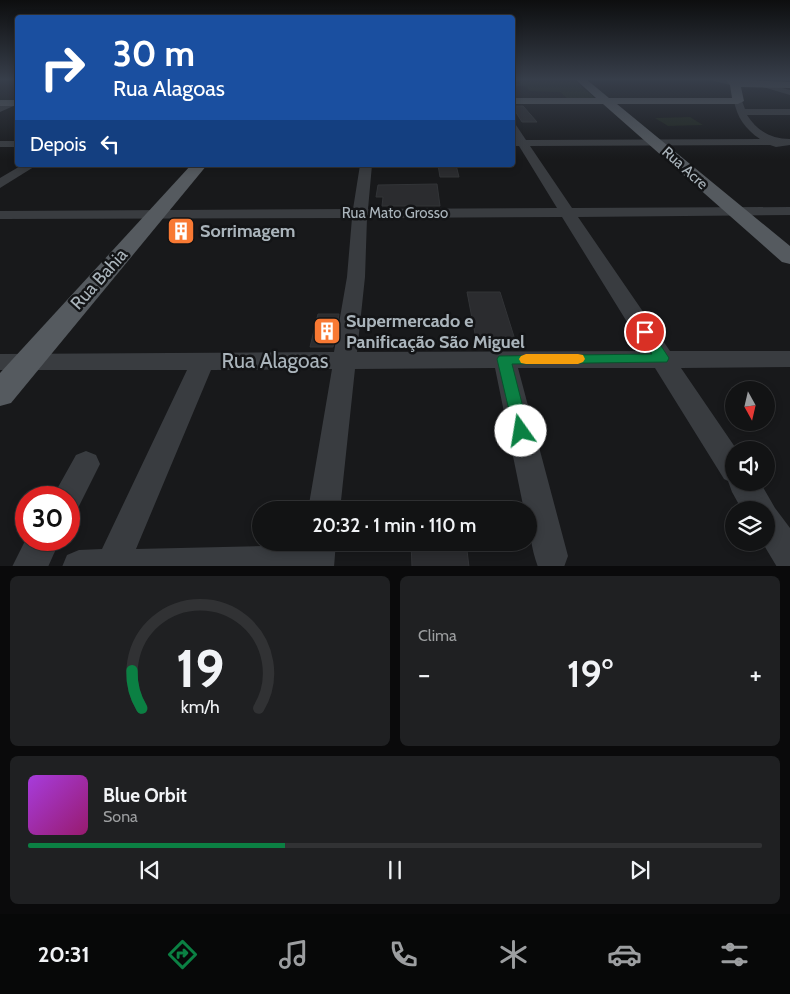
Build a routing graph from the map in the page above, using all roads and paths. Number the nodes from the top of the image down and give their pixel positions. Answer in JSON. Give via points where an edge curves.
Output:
{"nodes":[{"id":1,"x":612,"y":105,"type":"edge"},
{"id":2,"x":726,"y":105,"type":"edge"},
{"id":3,"x":739,"y":106,"type":"junction"},
{"id":4,"x":790,"y":112,"type":"edge"},
{"id":5,"x":516,"y":138,"type":"edge"},
{"id":6,"x":773,"y":142,"type":"junction"},
{"id":7,"x":790,"y":142,"type":"edge"},
{"id":8,"x":657,"y":143,"type":"junction"},
{"id":9,"x":0,"y":144,"type":"edge"},
{"id":10,"x":15,"y":144,"type":"edge"},
{"id":11,"x":790,"y":151,"type":"edge"},
{"id":12,"x":28,"y":167,"type":"edge"},
{"id":13,"x":197,"y":167,"type":"edge"},
{"id":14,"x":366,"y":167,"type":"edge"},
{"id":15,"x":0,"y":184,"type":"edge"},
{"id":16,"x":734,"y":211,"type":"junction"},
{"id":17,"x":790,"y":211,"type":"edge"},
{"id":18,"x":360,"y":213,"type":"junction"},
{"id":19,"x":566,"y":213,"type":"junction"},
{"id":20,"x":0,"y":215,"type":"edge"},
{"id":21,"x":156,"y":215,"type":"junction"},
{"id":22,"x":790,"y":257,"type":"edge"},
{"id":23,"x":662,"y":358,"type":"junction"},
{"id":24,"x":504,"y":359,"type":"junction"},
{"id":25,"x":790,"y":359,"type":"edge"},
{"id":26,"x":343,"y":360,"type":"junction"},
{"id":27,"x":202,"y":361,"type":"junction"},
{"id":28,"x":0,"y":362,"type":"edge"},
{"id":29,"x":28,"y":362,"type":"junction"},
{"id":30,"x":0,"y":394,"type":"edge"},
{"id":31,"x":725,"y":456,"type":"edge"},
{"id":32,"x":86,"y":464,"type":"dead end"},
{"id":33,"x":74,"y":486,"type":"edge"},
{"id":34,"x":325,"y":501,"type":"edge"},
{"id":35,"x":775,"y":534,"type":"edge"},
{"id":36,"x":38,"y":551,"type":"edge"},
{"id":37,"x":551,"y":556,"type":"dead end"},
{"id":38,"x":318,"y":557,"type":"edge"},
{"id":39,"x":790,"y":557,"type":"edge"},
{"id":40,"x":29,"y":566,"type":"edge"},
{"id":41,"x":79,"y":566,"type":"edge"},
{"id":42,"x":112,"y":566,"type":"edge"}],
"edges":[{"from":1,"to":8,"type":"main road","name":"Rua Acre"},
{"from":2,"to":3,"type":"main road"},
{"from":3,"to":4,"type":"street"},
{"from":3,"to":6,"type":"street","via":[[743,119]]},
{"from":5,"to":8,"type":"street"},
{"from":5,"to":19,"type":"street"},
{"from":6,"to":7,"type":"street"},
{"from":6,"to":8,"type":"street"},
{"from":6,"to":11,"type":"street"},
{"from":8,"to":16,"type":"main road","name":"Rua Acre"},
{"from":9,"to":10,"type":"street"},
{"from":12,"to":15,"type":"street"},
{"from":13,"to":21,"type":"main road","name":"Rua Bahia"},
{"from":14,"to":18,"type":"street"},
{"from":16,"to":17,"type":"street","name":"Rua Mato Grosso"},
{"from":16,"to":19,"type":"street","name":"Rua Mato Grosso"},
{"from":16,"to":22,"type":"main road","name":"Rua Acre"},
{"from":18,"to":19,"type":"street","name":"Rua Mato Grosso"},
{"from":18,"to":21,"type":"street","name":"Rua Mato Grosso"},
{"from":18,"to":26,"type":"street","via":[[356,277]]},
{"from":19,"to":23,"type":"street"},
{"from":20,"to":21,"type":"street","name":"Rua Mato Grosso"},
{"from":21,"to":29,"type":"main road","name":"Rua Bahia"},
{"from":23,"to":24,"type":"street","name":"Rua Alagoas"},
{"from":23,"to":25,"type":"street","name":"Rua Alagoas"},
{"from":23,"to":31,"type":"street"},
{"from":24,"to":26,"type":"street","name":"Rua Alagoas"},
{"from":24,"to":37,"type":"street"},
{"from":26,"to":27,"type":"street","name":"Rua Alagoas"},
{"from":26,"to":34,"type":"street"},
{"from":27,"to":29,"type":"street","name":"Rua Alagoas"},
{"from":27,"to":42,"type":"street"},
{"from":28,"to":29,"type":"street","name":"Rua Alagoas"},
{"from":29,"to":30,"type":"main road","name":"Rua Bahia"},
{"from":32,"to":33,"type":"street"},
{"from":35,"to":39,"type":"street"},
{"from":36,"to":40,"type":"street"},
{"from":38,"to":42,"type":"street"},
{"from":41,"to":42,"type":"street"}]}
